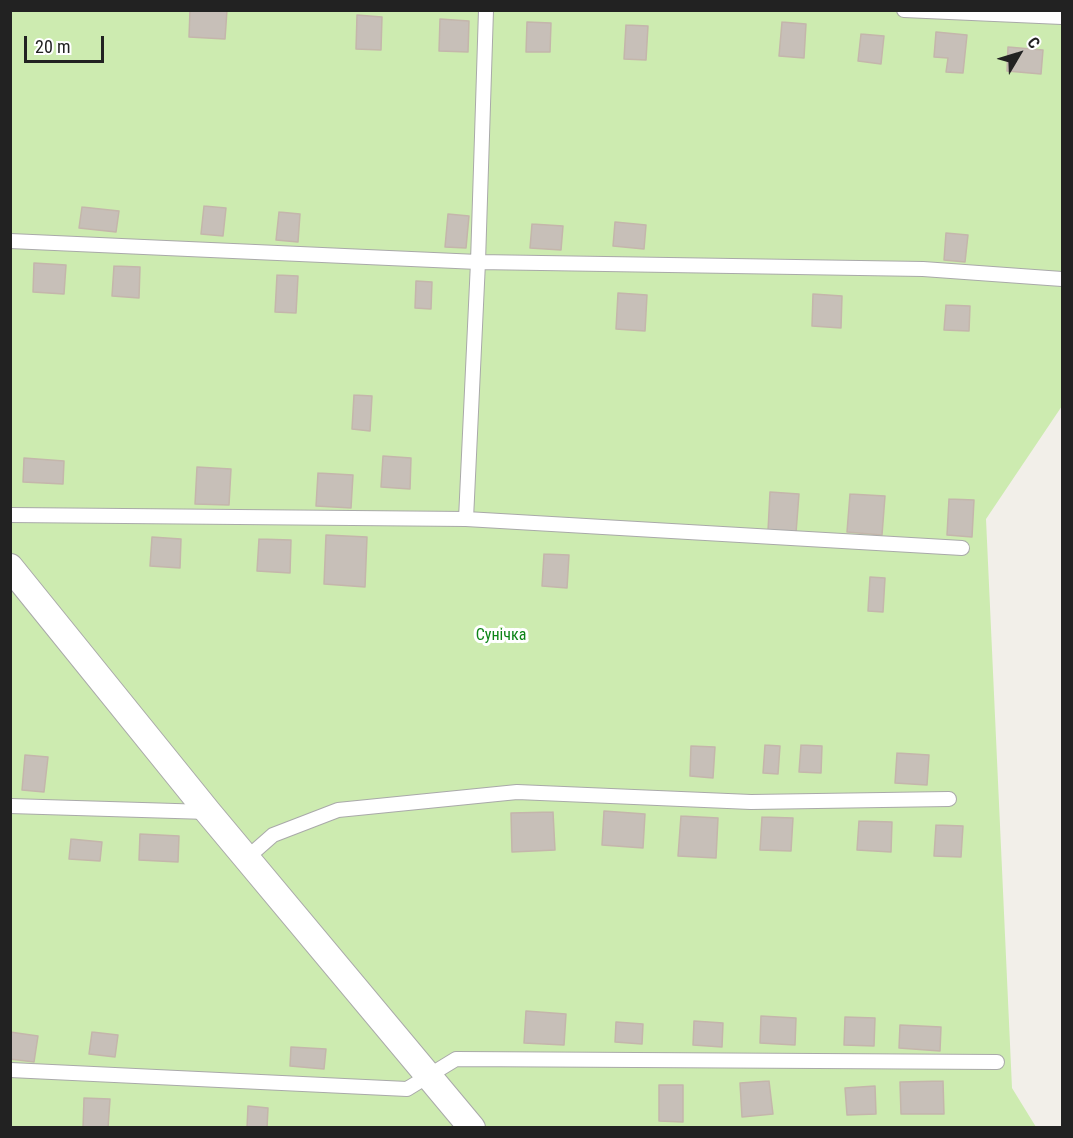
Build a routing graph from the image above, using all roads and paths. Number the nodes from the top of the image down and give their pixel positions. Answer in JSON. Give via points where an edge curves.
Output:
{"nodes":[{"id":1,"x":486,"y":10,"type":"edge"},
{"id":2,"x":904,"y":10,"type":"edge"},
{"id":3,"x":1062,"y":17,"type":"edge"},
{"id":4,"x":10,"y":241,"type":"edge"},
{"id":5,"x":478,"y":262,"type":"junction"},
{"id":6,"x":1062,"y":279,"type":"edge"},
{"id":7,"x":10,"y":515,"type":"edge"},
{"id":8,"x":466,"y":519,"type":"junction"},
{"id":9,"x":962,"y":548,"type":"dead end"},
{"id":10,"x":10,"y":567,"type":"edge"},
{"id":11,"x":949,"y":799,"type":"dead end"},
{"id":12,"x":10,"y":806,"type":"edge"},
{"id":13,"x":208,"y":812,"type":"junction"},
{"id":14,"x":248,"y":857,"type":"junction"},
{"id":15,"x":997,"y":1062,"type":"dead end"},
{"id":16,"x":10,"y":1070,"type":"edge"},
{"id":17,"x":429,"y":1074,"type":"junction"},
{"id":18,"x":472,"y":1128,"type":"edge"}],
"edges":[{"from":1,"to":5,"type":"lane"},
{"from":2,"to":3,"type":"lane"},
{"from":4,"to":5,"type":"lane"},
{"from":5,"to":6,"type":"lane","via":[[923,269]]},
{"from":5,"to":8,"type":"lane"},
{"from":7,"to":8,"type":"lane"},
{"from":8,"to":9,"type":"lane"},
{"from":10,"to":13,"type":"street"},
{"from":11,"to":14,"type":"lane","via":[[752,802],[517,792],[338,810],[273,835]]},
{"from":12,"to":13,"type":"lane"},
{"from":13,"to":14,"type":"street"},
{"from":14,"to":17,"type":"street"},
{"from":15,"to":17,"type":"lane","via":[[456,1059]]},
{"from":16,"to":17,"type":"lane","via":[[407,1089]]},
{"from":17,"to":18,"type":"street"}]}
